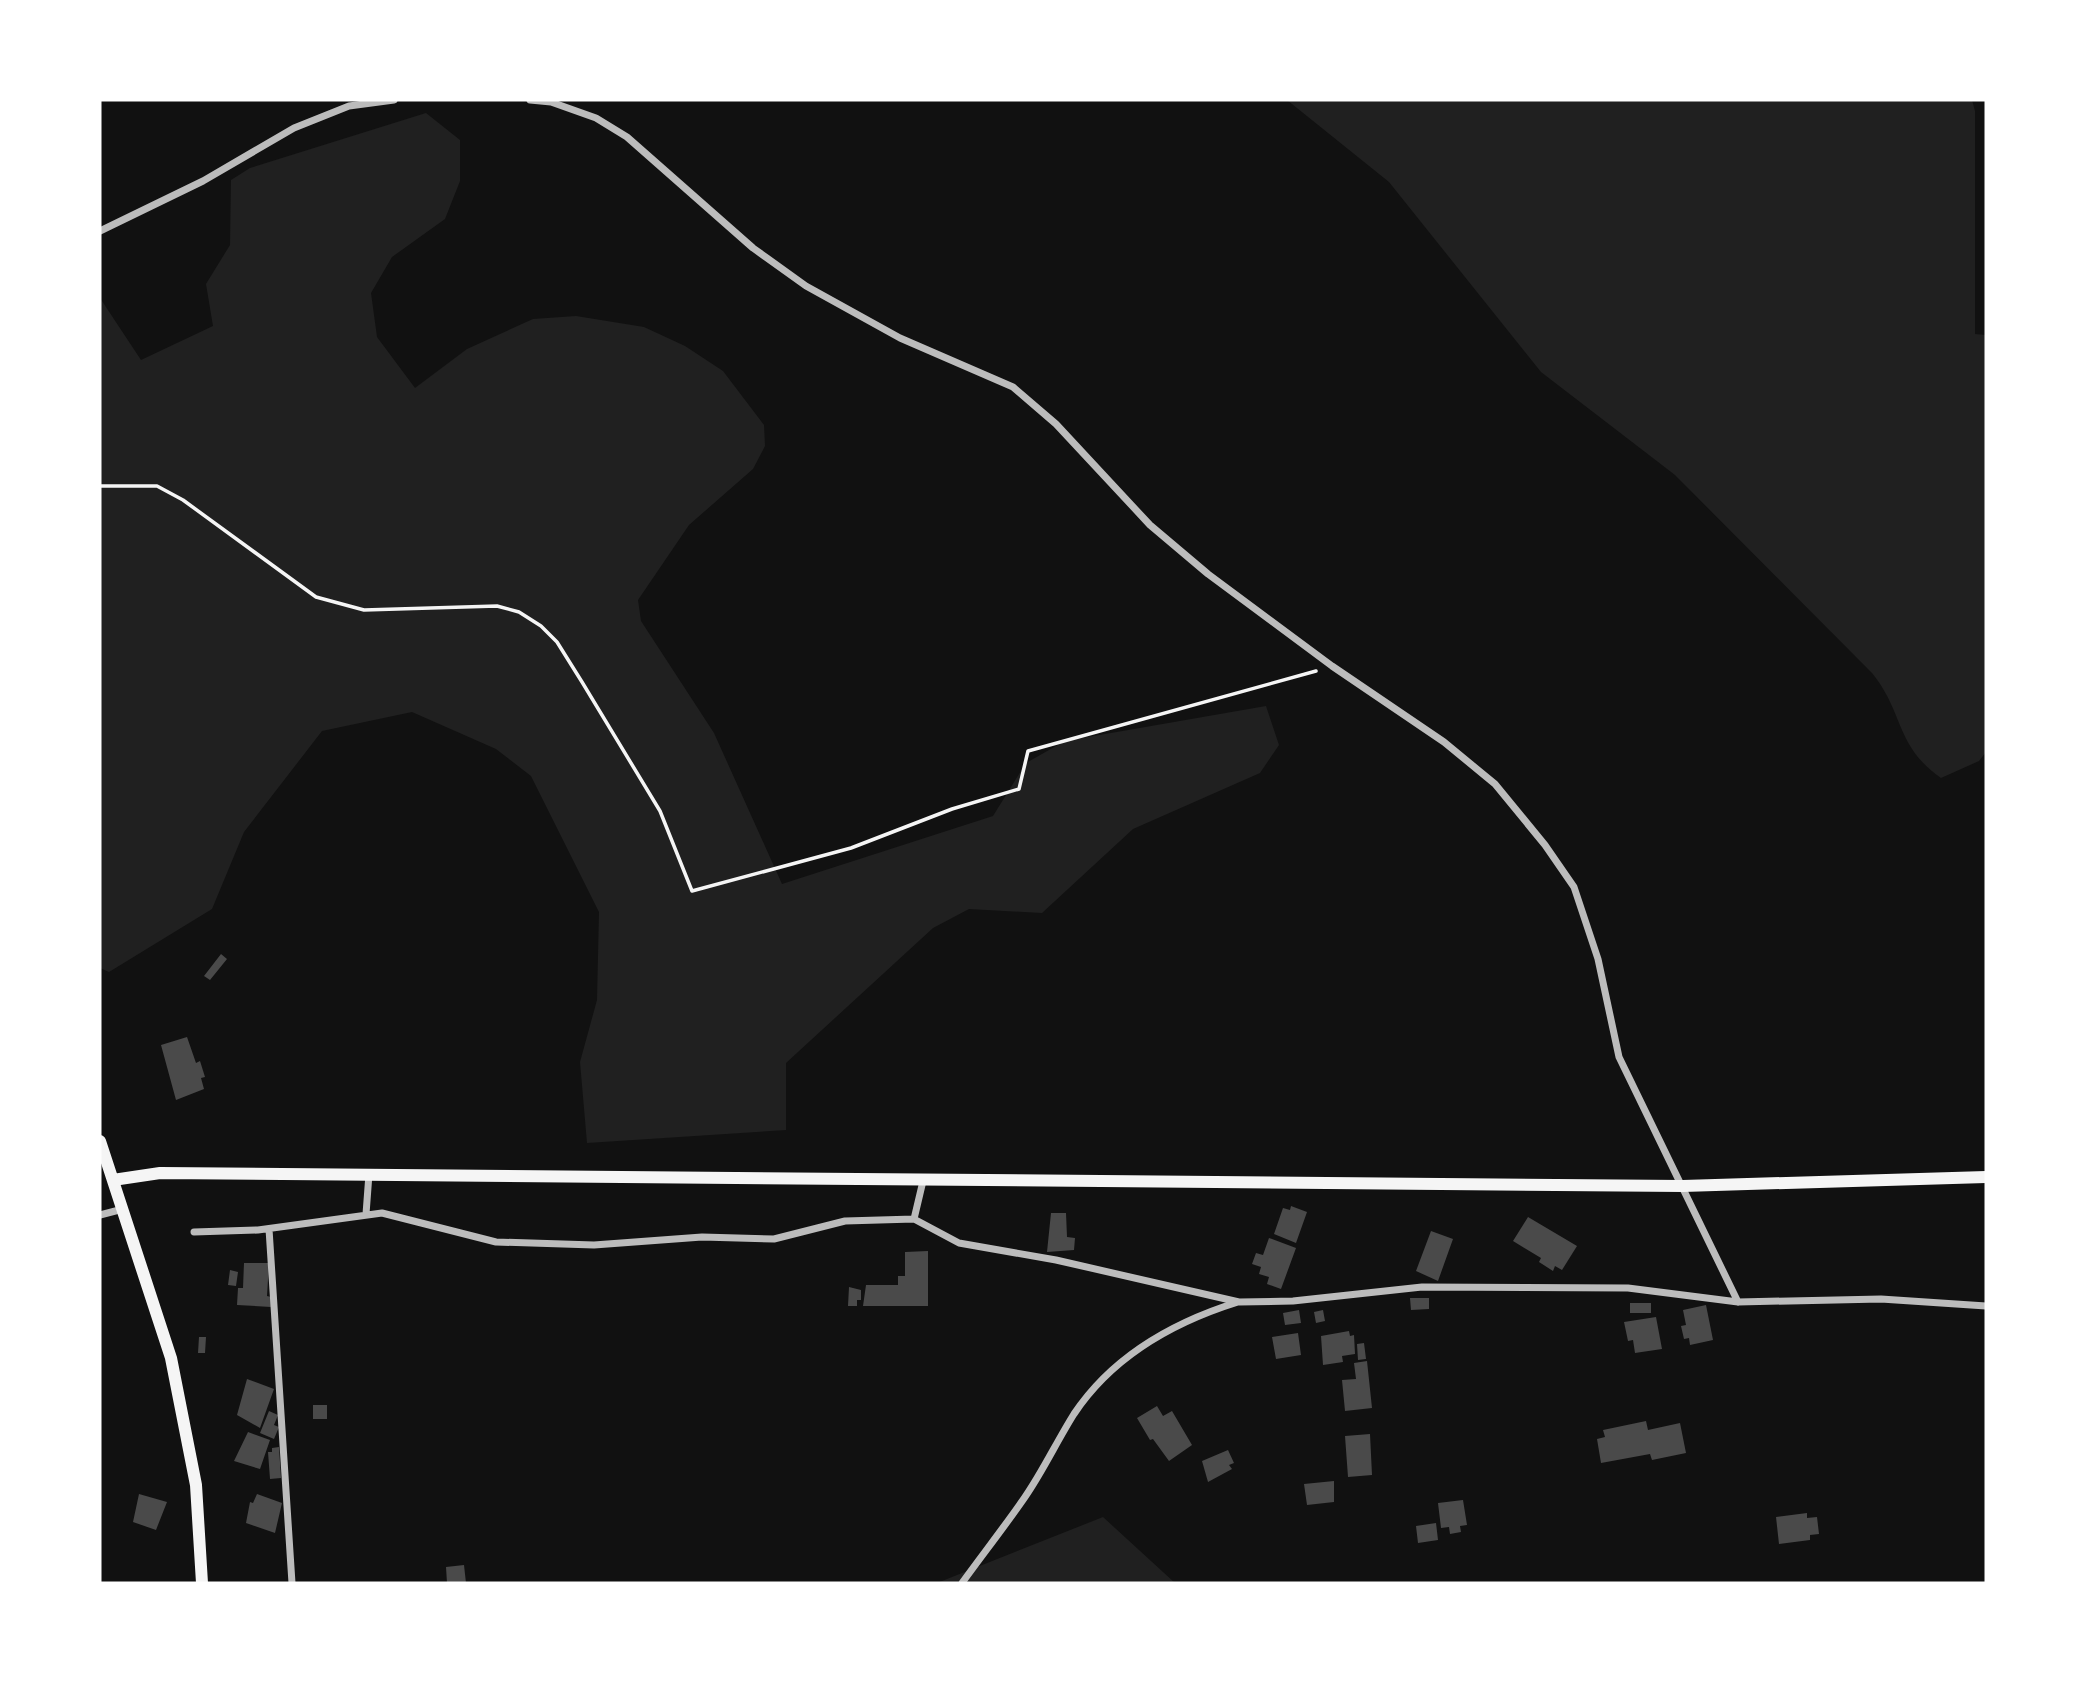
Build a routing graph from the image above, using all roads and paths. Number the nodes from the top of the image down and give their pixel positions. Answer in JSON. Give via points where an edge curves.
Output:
{"nodes":[{"id":1,"x":394,"y":100,"type":"edge"},
{"id":2,"x":530,"y":100,"type":"edge"},
{"id":3,"x":100,"y":231,"type":"edge"},
{"id":4,"x":100,"y":486,"type":"edge"},
{"id":5,"x":1332,"y":666,"type":"junction"},
{"id":6,"x":100,"y":1141,"type":"edge"},
{"id":7,"x":369,"y":1174,"type":"junction"},
{"id":8,"x":1986,"y":1177,"type":"edge"},
{"id":9,"x":113,"y":1180,"type":"junction"},
{"id":10,"x":923,"y":1181,"type":"junction"},
{"id":11,"x":1683,"y":1186,"type":"junction"},
{"id":12,"x":123,"y":1209,"type":"junction"},
{"id":13,"x":366,"y":1214,"type":"junction"},
{"id":14,"x":100,"y":1215,"type":"edge"},
{"id":15,"x":914,"y":1219,"type":"junction"},
{"id":16,"x":269,"y":1229,"type":"junction"},
{"id":17,"x":194,"y":1232,"type":"dead end"},
{"id":18,"x":1239,"y":1302,"type":"junction"},
{"id":19,"x":1738,"y":1303,"type":"junction"},
{"id":20,"x":1986,"y":1306,"type":"edge"},
{"id":21,"x":202,"y":1583,"type":"edge"},
{"id":22,"x":292,"y":1583,"type":"edge"},
{"id":23,"x":962,"y":1583,"type":"edge"}],
"edges":[{"from":1,"to":3,"type":"street","via":[[349,106],[294,128],[204,181]]},
{"from":2,"to":5,"type":"street","via":[[551,102],[596,118],[628,137],[744,240],[806,286],[900,338],[1013,387],[1056,424],[1150,524],[1218,582]]},
{"from":4,"to":5,"type":"path","via":[[157,486],[316,597],[336,605],[365,610],[497,606],[519,612],[541,626],[557,642],[660,811],[692,891],[851,848],[1018,789],[1028,751]]},
{"from":5,"to":11,"type":"street","via":[[1495,784],[1574,887],[1598,959],[1619,1058]]},
{"from":6,"to":9,"type":"main road"},
{"from":7,"to":9,"type":"main road","via":[[160,1173]]},
{"from":7,"to":10,"type":"main road"},
{"from":7,"to":13,"type":"street"},
{"from":8,"to":11,"type":"main road"},
{"from":9,"to":12,"type":"main road"},
{"from":10,"to":11,"type":"main road"},
{"from":10,"to":15,"type":"street"},
{"from":11,"to":19,"type":"street"},
{"from":12,"to":14,"type":"street"},
{"from":12,"to":21,"type":"main road","via":[[171,1358],[187,1425]]},
{"from":13,"to":15,"type":"street","via":[[382,1213],[496,1242],[594,1245],[702,1237],[774,1239],[845,1221]]},
{"from":13,"to":16,"type":"street"},
{"from":15,"to":18,"type":"street","via":[[959,1243]]},
{"from":16,"to":17,"type":"street"},
{"from":16,"to":22,"type":"street"},
{"from":18,"to":19,"type":"street","via":[[1422,1287],[1628,1288]]},
{"from":18,"to":23,"type":"street","via":[[1146,1342],[1119,1365],[1076,1412],[1026,1496]]},
{"from":19,"to":20,"type":"street","via":[[1881,1299]]}]}
